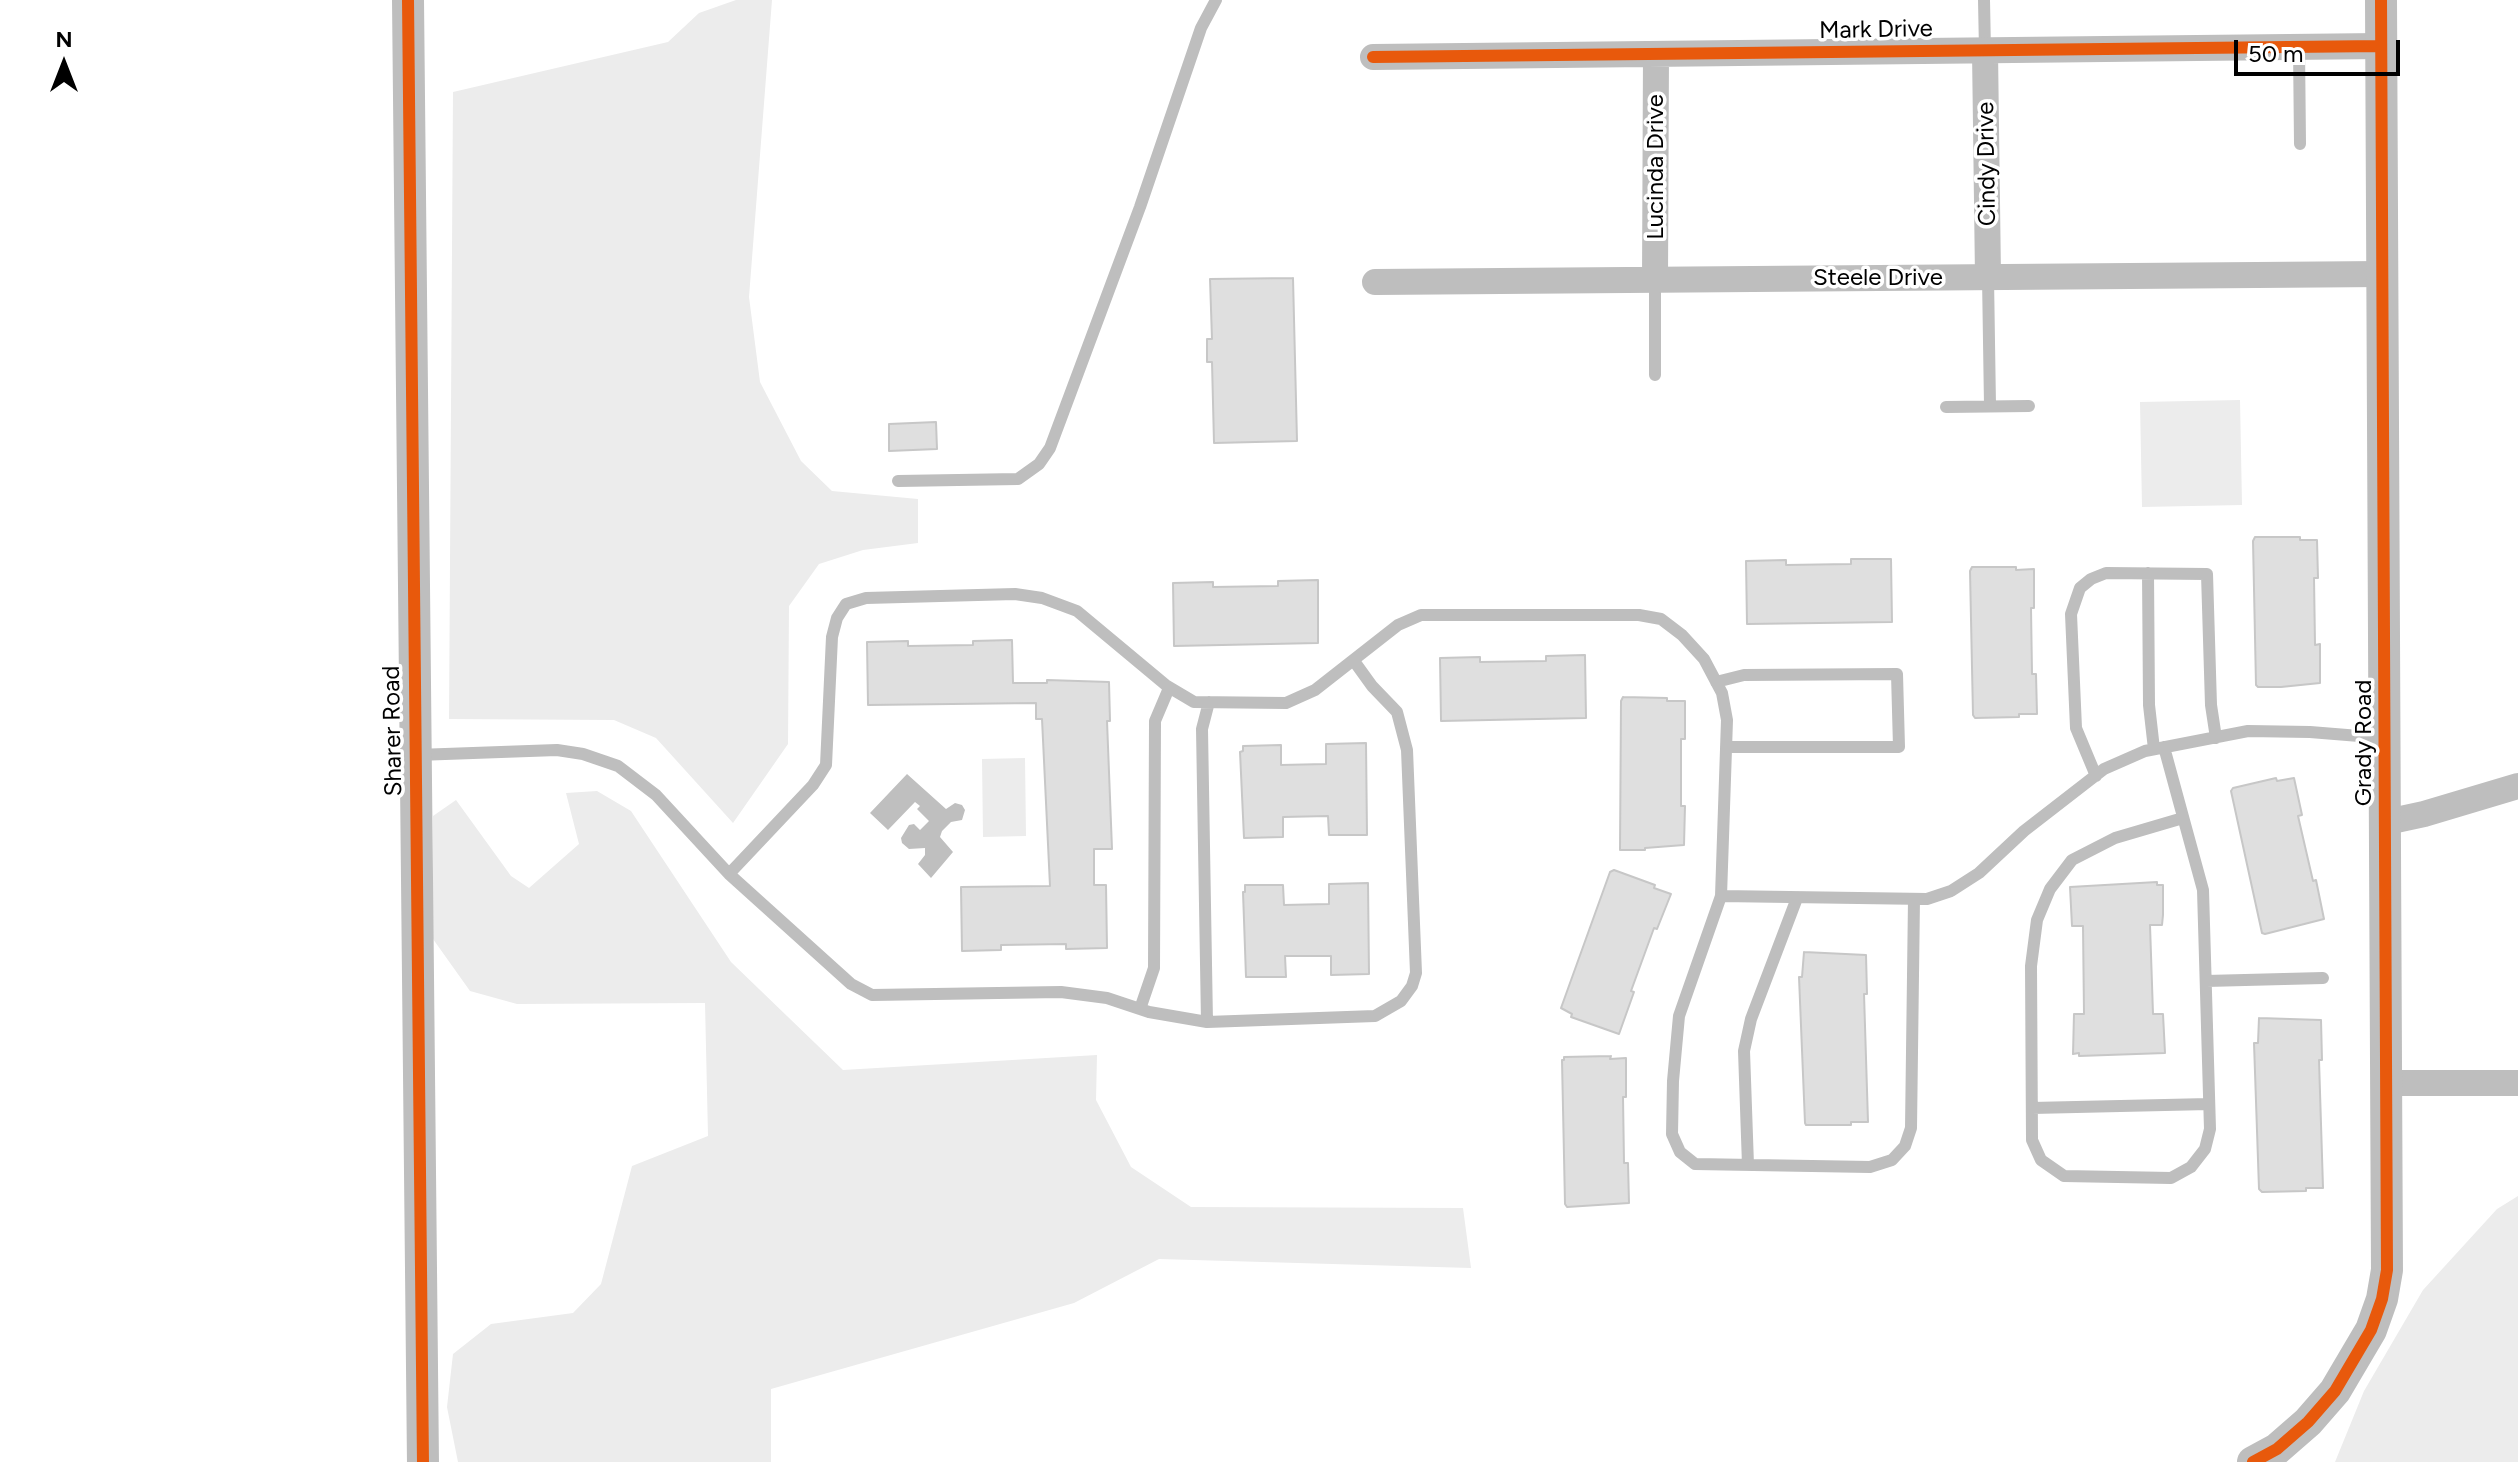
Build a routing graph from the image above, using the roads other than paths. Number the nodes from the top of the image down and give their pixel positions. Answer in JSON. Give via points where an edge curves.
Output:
{"nodes":[{"id":1,"x":408,"y":0,"type":"edge"},
{"id":2,"x":1216,"y":0,"type":"edge"},
{"id":3,"x":1984,"y":0,"type":"edge"},
{"id":4,"x":2381,"y":0,"type":"edge"},
{"id":5,"x":2380,"y":46,"type":"junction"},
{"id":6,"x":2299,"y":47,"type":"junction"},
{"id":7,"x":1985,"y":51,"type":"junction"},
{"id":8,"x":1656,"y":54,"type":"junction"},
{"id":9,"x":1373,"y":57,"type":"dead end"},
{"id":10,"x":2300,"y":144,"type":"dead end"},
{"id":11,"x":2382,"y":274,"type":"junction"},
{"id":12,"x":1988,"y":277,"type":"junction"},
{"id":13,"x":1655,"y":280,"type":"junction"},
{"id":14,"x":1375,"y":282,"type":"dead end"},
{"id":15,"x":1655,"y":375,"type":"dead end"},
{"id":16,"x":1990,"y":406,"type":"junction"},
{"id":17,"x":2029,"y":406,"type":"dead end"},
{"id":18,"x":1946,"y":407,"type":"dead end"},
{"id":19,"x":898,"y":481,"type":"dead end"},
{"id":20,"x":2148,"y":573,"type":"junction"},
{"id":21,"x":1354,"y":661,"type":"junction"},
{"id":22,"x":1716,"y":682,"type":"junction"},
{"id":23,"x":1169,"y":688,"type":"junction"},
{"id":24,"x":1209,"y":702,"type":"junction"},
{"id":25,"x":2216,"y":738,"type":"junction"},
{"id":26,"x":2386,"y":738,"type":"junction"},
{"id":27,"x":1726,"y":747,"type":"junction"},
{"id":28,"x":2159,"y":748,"type":"junction"},
{"id":29,"x":415,"y":755,"type":"junction"},
{"id":30,"x":2096,"y":776,"type":"junction"},
{"id":31,"x":2518,"y":786,"type":"edge"},
{"id":32,"x":2183,"y":818,"type":"junction"},
{"id":33,"x":2387,"y":822,"type":"junction"},
{"id":34,"x":729,"y":874,"type":"junction"},
{"id":35,"x":1721,"y":896,"type":"junction"},
{"id":36,"x":1797,"y":898,"type":"junction"},
{"id":37,"x":1914,"y":899,"type":"junction"},
{"id":38,"x":2323,"y":978,"type":"dead end"},
{"id":39,"x":2206,"y":981,"type":"junction"},
{"id":40,"x":1140,"y":1009,"type":"junction"},
{"id":41,"x":1207,"y":1022,"type":"junction"},
{"id":42,"x":2387,"y":1083,"type":"junction"},
{"id":43,"x":2518,"y":1083,"type":"edge"},
{"id":44,"x":2209,"y":1104,"type":"junction"},
{"id":45,"x":2032,"y":1108,"type":"junction"},
{"id":46,"x":1748,"y":1165,"type":"junction"},
{"id":47,"x":2265,"y":1456,"type":"edge"},
{"id":48,"x":423,"y":1462,"type":"edge"}],
"edges":[{"from":1,"to":29,"type":"street","name":"Sharer Road"},
{"from":2,"to":19,"type":"lane","via":[[1201,28],[1050,448],[1018,479]]},
{"from":3,"to":7,"type":"lane"},
{"from":4,"to":5,"type":"street","name":"Grady Road"},
{"from":5,"to":6,"type":"street","name":"Mark Drive"},
{"from":5,"to":11,"type":"street","name":"Grady Road"},
{"from":6,"to":7,"type":"street","name":"Mark Drive"},
{"from":6,"to":10,"type":"lane"},
{"from":7,"to":8,"type":"street","name":"Mark Drive"},
{"from":7,"to":12,"type":"street","name":"Cindy Drive"},
{"from":8,"to":9,"type":"street","name":"Mark Drive"},
{"from":8,"to":13,"type":"street","name":"Lucinda Drive"},
{"from":11,"to":12,"type":"street","name":"Steele Drive"},
{"from":11,"to":26,"type":"street","name":"Grady Road"},
{"from":12,"to":13,"type":"street","name":"Steele Drive"},
{"from":12,"to":16,"type":"lane"},
{"from":13,"to":14,"type":"street","name":"Steele Drive"},
{"from":13,"to":15,"type":"lane"},
{"from":16,"to":17,"type":"lane"},
{"from":16,"to":18,"type":"lane"},
{"from":20,"to":25,"type":"lane","via":[[2207,574]]},
{"from":20,"to":28,"type":"lane","via":[[2149,705]]},
{"from":20,"to":30,"type":"lane","via":[[2106,573],[2091,579],[2080,588],[2071,614],[2076,728]]},
{"from":21,"to":22,"type":"lane","via":[[1398,625],[1421,615],[1639,615],[1661,619],[1682,635]]},
{"from":21,"to":24,"type":"lane","via":[[1315,690],[1286,703]]},
{"from":21,"to":41,"type":"lane","via":[[1397,712],[1407,750],[1416,973],[1412,986],[1401,1001],[1375,1016]]},
{"from":22,"to":27,"type":"lane","via":[[1727,720]]},
{"from":22,"to":27,"type":"lane","via":[[1744,675],[1897,674],[1899,747]]},
{"from":23,"to":24,"type":"lane","via":[[1194,702]]},
{"from":23,"to":34,"type":"lane","via":[[1077,611],[1042,598],[866,598],[846,604],[832,637],[826,765]]},
{"from":23,"to":40,"type":"lane","via":[[1155,721],[1154,968]]},
{"from":24,"to":41,"type":"lane","via":[[1202,729]]},
{"from":25,"to":26,"type":"lane","via":[[2248,731]]},
{"from":25,"to":28,"type":"lane"},
{"from":26,"to":33,"type":"street","name":"Grady Road"},
{"from":27,"to":35,"type":"lane"},
{"from":28,"to":30,"type":"lane"},
{"from":28,"to":32,"type":"lane"},
{"from":29,"to":34,"type":"lane","via":[[557,750],[618,766],[656,795]]},
{"from":29,"to":48,"type":"street","name":"Sharer Road"},
{"from":30,"to":37,"type":"lane","via":[[1979,873],[1951,891]]},
{"from":31,"to":33,"type":"street"},
{"from":32,"to":39,"type":"lane","via":[[2203,890]]},
{"from":32,"to":45,"type":"lane","via":[[2115,838],[2072,860],[2050,889],[2037,920],[2031,966]]},
{"from":33,"to":42,"type":"street","name":"Grady Road"},
{"from":34,"to":40,"type":"lane","via":[[851,984],[872,995],[1061,992]]},
{"from":35,"to":36,"type":"lane"},
{"from":35,"to":46,"type":"lane","via":[[1679,1016],[1672,1134],[1680,1152],[1695,1164]]},
{"from":36,"to":37,"type":"lane"},
{"from":36,"to":46,"type":"lane","via":[[1744,1051]]},
{"from":37,"to":46,"type":"lane","via":[[1911,1128],[1905,1146],[1892,1160],[1870,1167]]},
{"from":38,"to":39,"type":"lane"},
{"from":39,"to":44,"type":"lane"},
{"from":40,"to":41,"type":"lane"},
{"from":42,"to":43,"type":"street"},
{"from":42,"to":47,"type":"street","name":"Grady Road","via":[[2389,1235],[2382,1299],[2371,1330],[2335,1391],[2308,1422]]},
{"from":44,"to":45,"type":"lane"},
{"from":44,"to":45,"type":"lane","via":[[2205,1149],[2191,1167],[2171,1178],[2064,1176],[2041,1160],[2032,1140]]}]}
